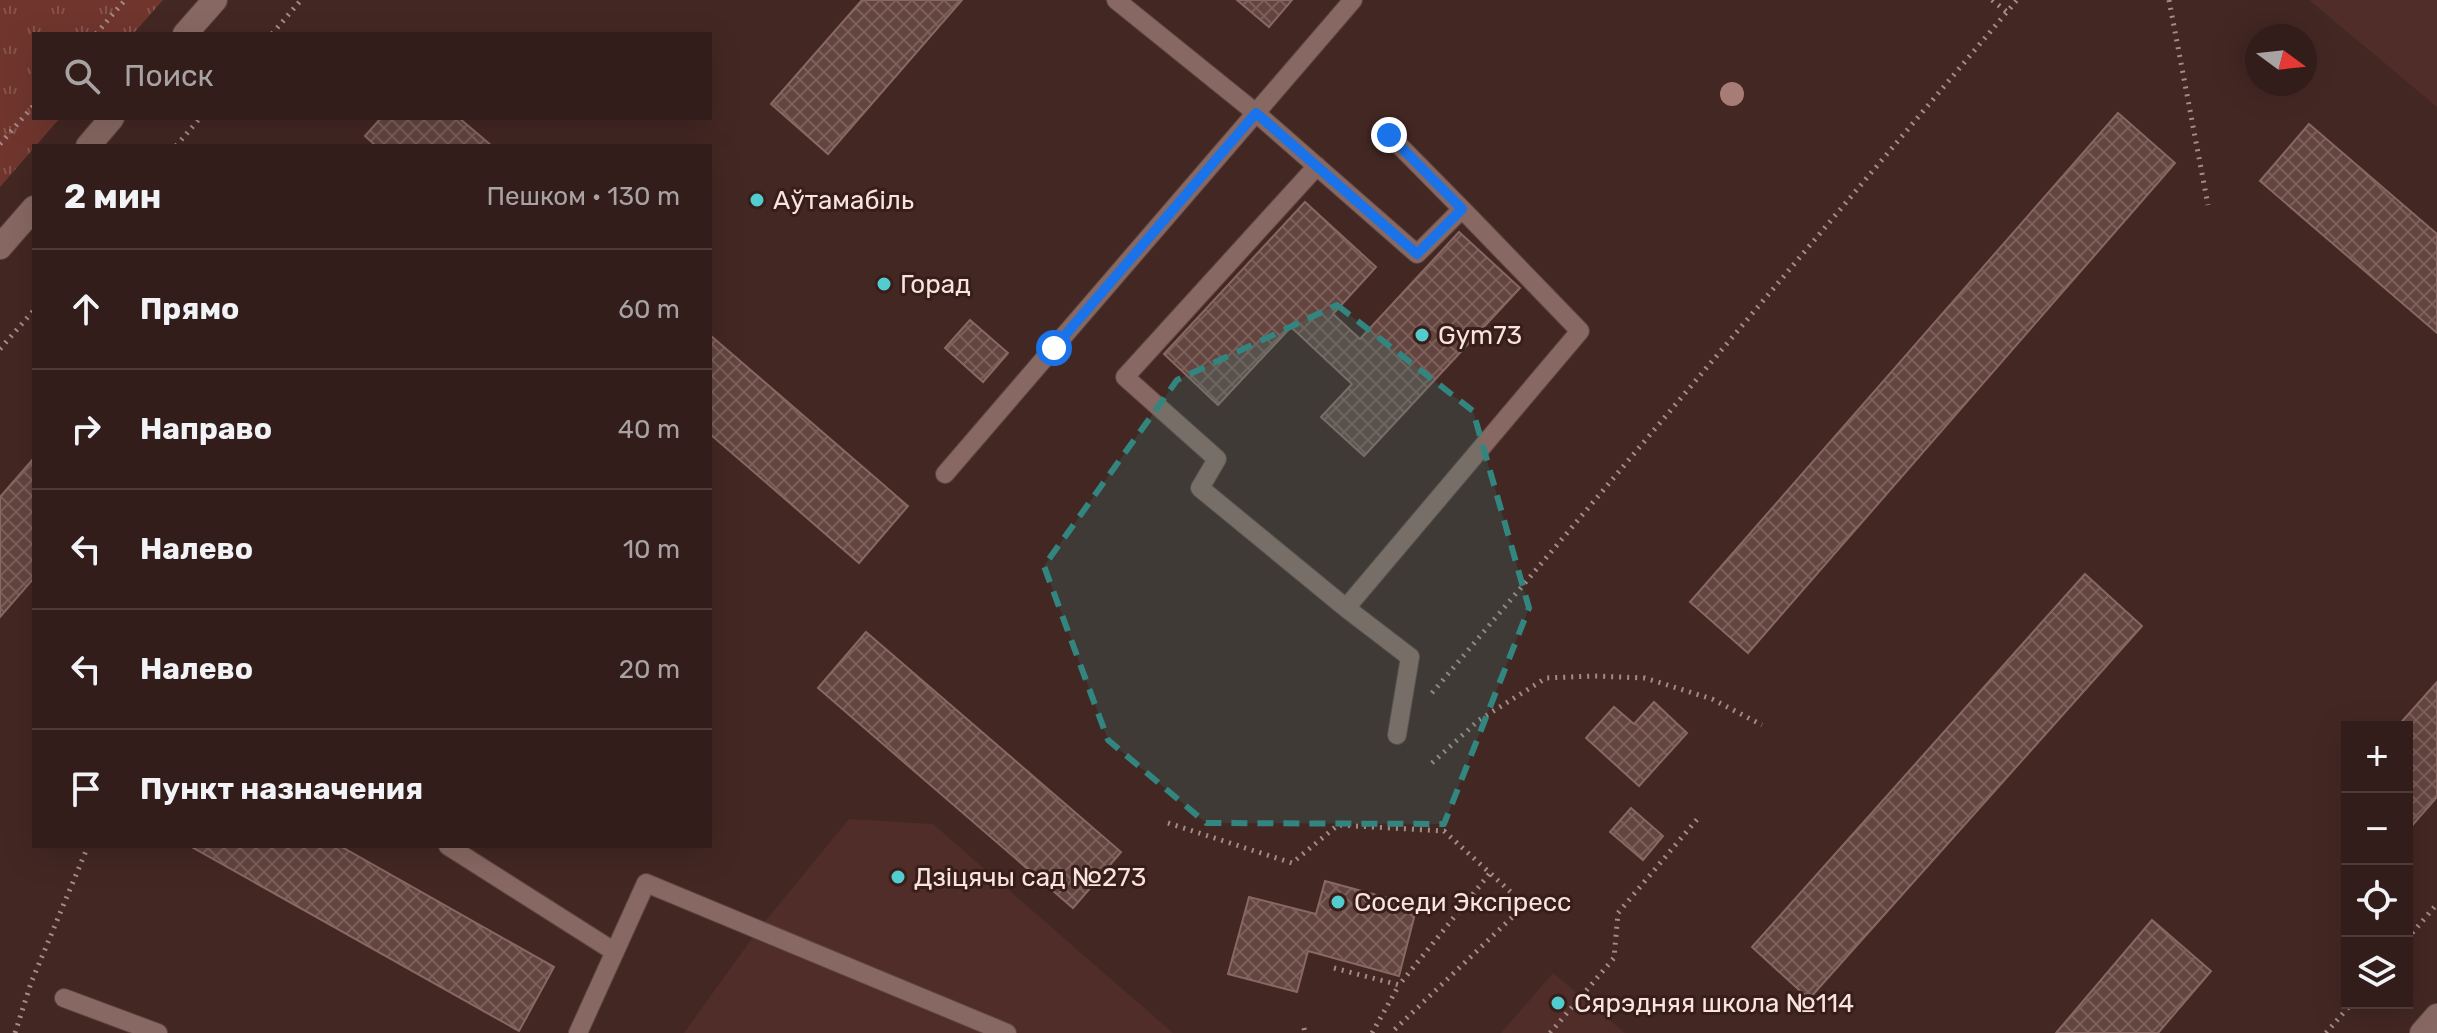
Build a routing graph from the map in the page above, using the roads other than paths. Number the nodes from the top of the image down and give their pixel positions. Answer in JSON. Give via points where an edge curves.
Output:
{"nodes":[{"id":1,"x":215,"y":0,"type":"edge"},
{"id":2,"x":1116,"y":0,"type":"edge"},
{"id":3,"x":1353,"y":0,"type":"edge"},
{"id":4,"x":187,"y":32,"type":"edge"},
{"id":5,"x":1256,"y":113,"type":"junction"},
{"id":6,"x":110,"y":120,"type":"edge"},
{"id":7,"x":1389,"y":135,"type":"dead end"},
{"id":8,"x":90,"y":144,"type":"edge"},
{"id":9,"x":1317,"y":166,"type":"junction"},
{"id":10,"x":1462,"y":209,"type":"junction"},
{"id":11,"x":32,"y":210,"type":"edge"},
{"id":12,"x":0,"y":247,"type":"edge"},
{"id":13,"x":945,"y":474,"type":"dead end"},
{"id":14,"x":1346,"y":608,"type":"junction"},
{"id":15,"x":1397,"y":735,"type":"road end"},
{"id":16,"x":451,"y":848,"type":"edge"},
{"id":17,"x":615,"y":952,"type":"junction"},
{"id":18,"x":64,"y":998,"type":"dead end"},
{"id":19,"x":2437,"y":1016,"type":"edge"},
{"id":20,"x":158,"y":1033,"type":"edge"},
{"id":21,"x":578,"y":1033,"type":"edge"},
{"id":22,"x":1007,"y":1033,"type":"edge"},
{"id":23,"x":2422,"y":1033,"type":"edge"}],
"edges":[{"from":1,"to":4,"type":"main road"},
{"from":2,"to":5,"type":"lane"},
{"from":3,"to":5,"type":"lane"},
{"from":5,"to":9,"type":"lane"},
{"from":5,"to":13,"type":"lane"},
{"from":6,"to":8,"type":"main road"},
{"from":7,"to":10,"type":"lane"},
{"from":9,"to":10,"type":"lane","via":[[1417,254]]},
{"from":9,"to":14,"type":"lane","via":[[1125,377],[1217,459],[1200,488]]},
{"from":10,"to":14,"type":"lane","via":[[1580,331]]},
{"from":11,"to":12,"type":"main road"},
{"from":14,"to":15,"type":"lane","via":[[1410,657]]},
{"from":16,"to":17,"type":"lane"},
{"from":17,"to":21,"type":"lane"},
{"from":17,"to":22,"type":"lane","via":[[646,883]]},
{"from":18,"to":20,"type":"lane"},
{"from":19,"to":23,"type":"main road"}]}
